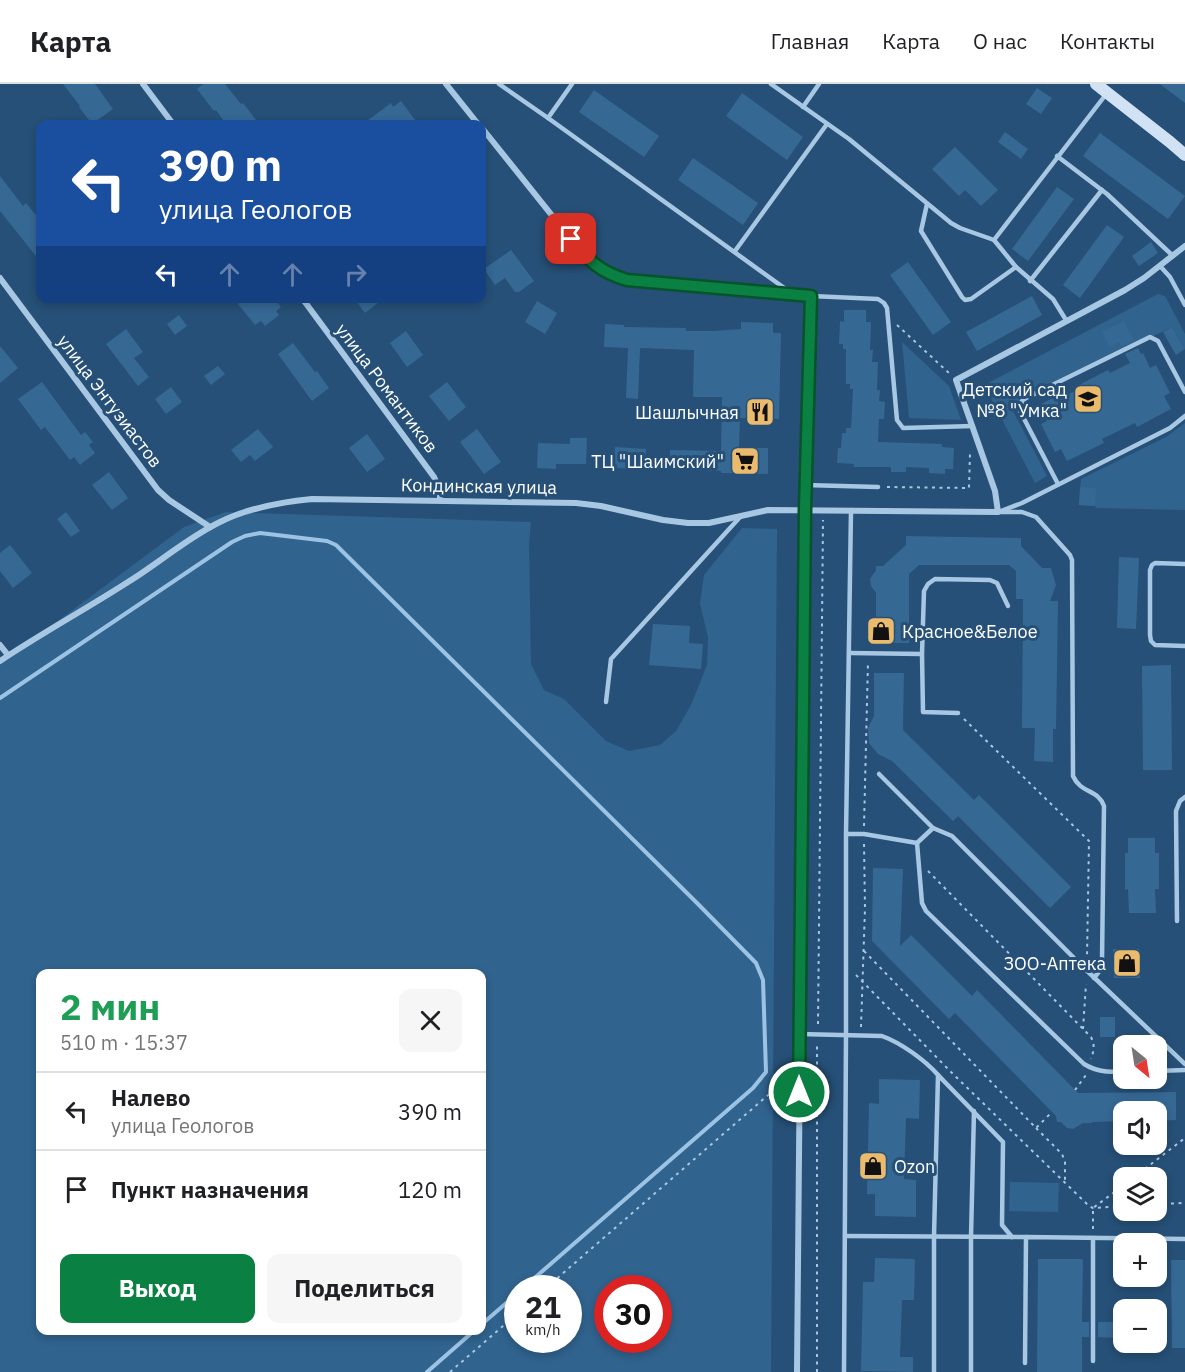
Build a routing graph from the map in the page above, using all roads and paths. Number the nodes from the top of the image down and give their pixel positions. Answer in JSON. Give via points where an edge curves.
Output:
{"nodes":[{"id":1,"x":143,"y":84,"type":"edge"},
{"id":2,"x":457,"y":84,"type":"edge"},
{"id":3,"x":499,"y":84,"type":"edge"},
{"id":4,"x":572,"y":84,"type":"edge"},
{"id":5,"x":771,"y":84,"type":"edge"},
{"id":6,"x":819,"y":84,"type":"edge"},
{"id":7,"x":1096,"y":84,"type":"edge"},
{"id":8,"x":447,"y":86,"type":"edge"},
{"id":9,"x":1107,"y":93,"type":"junction"},
{"id":10,"x":803,"y":107,"type":"junction"},
{"id":11,"x":548,"y":118,"type":"junction"},
{"id":12,"x":170,"y":120,"type":"edge"},
{"id":13,"x":475,"y":120,"type":"edge"},
{"id":14,"x":827,"y":123,"type":"junction"},
{"id":15,"x":486,"y":133,"type":"edge"},
{"id":16,"x":1185,"y":155,"type":"edge"},
{"id":17,"x":1057,"y":156,"type":"junction"},
{"id":18,"x":1102,"y":190,"type":"junction"},
{"id":19,"x":927,"y":204,"type":"junction"},
{"id":20,"x":994,"y":240,"type":"junction"},
{"id":21,"x":1185,"y":246,"type":"edge"},
{"id":22,"x":735,"y":251,"type":"junction"},
{"id":23,"x":1173,"y":256,"type":"junction"},
{"id":24,"x":1161,"y":266,"type":"junction"},
{"id":25,"x":1016,"y":267,"type":"junction"},
{"id":26,"x":0,"y":278,"type":"edge"},
{"id":27,"x":1030,"y":280,"type":"junction"},
{"id":28,"x":795,"y":295,"type":"junction"},
{"id":29,"x":811,"y":296,"type":"junction"},
{"id":30,"x":306,"y":303,"type":"edge"},
{"id":31,"x":1185,"y":305,"type":"edge"},
{"id":32,"x":887,"y":308,"type":"junction"},
{"id":33,"x":1066,"y":320,"type":"junction"},
{"id":34,"x":956,"y":380,"type":"junction"},
{"id":35,"x":1185,"y":392,"type":"edge"},
{"id":36,"x":1185,"y":416,"type":"edge"},
{"id":37,"x":973,"y":426,"type":"junction"},
{"id":38,"x":970,"y":445,"type":"dead end"},
{"id":39,"x":1058,"y":484,"type":"junction"},
{"id":40,"x":805,"y":485,"type":"junction"},
{"id":41,"x":878,"y":487,"type":"joint"},
{"id":42,"x":440,"y":500,"type":"junction"},
{"id":43,"x":1022,"y":503,"type":"junction"},
{"id":44,"x":805,"y":509,"type":"junction"},
{"id":45,"x":824,"y":510,"type":"junction"},
{"id":46,"x":851,"y":510,"type":"junction"},
{"id":47,"x":998,"y":512,"type":"junction"},
{"id":48,"x":1022,"y":512,"type":"junction"},
{"id":49,"x":741,"y":516,"type":"junction"},
{"id":50,"x":210,"y":527,"type":"junction"},
{"id":51,"x":1185,"y":564,"type":"edge"},
{"id":52,"x":1008,"y":606,"type":"dead end"},
{"id":53,"x":0,"y":645,"type":"edge"},
{"id":54,"x":1185,"y":646,"type":"edge"},
{"id":55,"x":849,"y":653,"type":"junction"},
{"id":56,"x":922,"y":654,"type":"junction"},
{"id":57,"x":8,"y":655,"type":"junction"},
{"id":58,"x":0,"y":661,"type":"edge"},
{"id":59,"x":606,"y":702,"type":"dead end"},
{"id":60,"x":958,"y":713,"type":"joint"},
{"id":61,"x":879,"y":774,"type":"dead end"},
{"id":62,"x":1185,"y":797,"type":"edge"},
{"id":63,"x":933,"y":828,"type":"junction"},
{"id":64,"x":846,"y":834,"type":"junction"},
{"id":65,"x":917,"y":843,"type":"junction"},
{"id":66,"x":919,"y":861,"type":"junction"},
{"id":67,"x":1177,"y":921,"type":"dead end"},
{"id":68,"x":864,"y":951,"type":"dead end"},
{"id":69,"x":845,"y":955,"type":"junction"},
{"id":70,"x":1086,"y":971,"type":"junction"},
{"id":71,"x":1094,"y":978,"type":"junction"},
{"id":72,"x":1083,"y":1029,"type":"junction"},
{"id":73,"x":799,"y":1034,"type":"junction"},
{"id":74,"x":817,"y":1034,"type":"junction"},
{"id":75,"x":846,"y":1035,"type":"junction"},
{"id":76,"x":1185,"y":1064,"type":"edge"},
{"id":77,"x":1089,"y":1067,"type":"junction"},
{"id":78,"x":799,"y":1068,"type":"junction"},
{"id":79,"x":1185,"y":1070,"type":"edge"},
{"id":80,"x":1167,"y":1071,"type":"edge"},
{"id":81,"x":1113,"y":1072,"type":"edge"},
{"id":82,"x":938,"y":1075,"type":"junction"},
{"id":83,"x":1075,"y":1090,"type":"dead end"},
{"id":84,"x":974,"y":1112,"type":"junction"},
{"id":85,"x":1052,"y":1112,"type":"dead end"},
{"id":86,"x":1036,"y":1128,"type":"junction"},
{"id":87,"x":1185,"y":1138,"type":"edge"},
{"id":88,"x":1147,"y":1167,"type":"edge"},
{"id":89,"x":1065,"y":1182,"type":"junction"},
{"id":90,"x":1113,"y":1193,"type":"edge"},
{"id":91,"x":1185,"y":1203,"type":"edge"},
{"id":92,"x":1167,"y":1204,"type":"edge"},
{"id":93,"x":1113,"y":1207,"type":"edge"},
{"id":94,"x":1093,"y":1208,"type":"junction"},
{"id":95,"x":844,"y":1236,"type":"junction"},
{"id":96,"x":934,"y":1236,"type":"junction"},
{"id":97,"x":971,"y":1237,"type":"junction"},
{"id":98,"x":1012,"y":1237,"type":"junction"},
{"id":99,"x":1026,"y":1237,"type":"junction"},
{"id":100,"x":1093,"y":1238,"type":"junction"},
{"id":101,"x":1185,"y":1239,"type":"edge"},
{"id":102,"x":561,"y":1275,"type":"edge"},
{"id":103,"x":504,"y":1325,"type":"edge"},
{"id":104,"x":1093,"y":1361,"type":"dead end"},
{"id":105,"x":1025,"y":1363,"type":"dead end"},
{"id":106,"x":450,"y":1372,"type":"edge"},
{"id":107,"x":797,"y":1372,"type":"edge"},
{"id":108,"x":817,"y":1372,"type":"edge"},
{"id":109,"x":844,"y":1372,"type":"edge"},
{"id":110,"x":934,"y":1372,"type":"edge"},
{"id":111,"x":971,"y":1372,"type":"edge"}],
"edges":[{"from":1,"to":12,"type":"street"},
{"from":2,"to":8,"type":"lane"},
{"from":3,"to":11,"type":"lane"},
{"from":4,"to":11,"type":"lane"},
{"from":5,"to":10,"type":"lane"},
{"from":6,"to":10,"type":"lane"},
{"from":7,"to":9,"type":"main road"},
{"from":8,"to":13,"type":"street"},
{"from":9,"to":16,"type":"main road"},
{"from":9,"to":17,"type":"lane"},
{"from":10,"to":14,"type":"lane"},
{"from":11,"to":22,"type":"lane"},
{"from":14,"to":19,"type":"lane"},
{"from":14,"to":22,"type":"lane"},
{"from":15,"to":28,"type":"street","via":[[586,258],[600,270],[642,282]]},
{"from":17,"to":18,"type":"lane"},
{"from":17,"to":20,"type":"lane"},
{"from":18,"to":23,"type":"lane"},
{"from":18,"to":27,"type":"lane"},
{"from":19,"to":20,"type":"lane","via":[[960,228]]},
{"from":19,"to":25,"type":"lane","via":[[921,231],[965,300]]},
{"from":20,"to":25,"type":"lane"},
{"from":21,"to":23,"type":"street"},
{"from":22,"to":28,"type":"lane"},
{"from":23,"to":24,"type":"street"},
{"from":24,"to":31,"type":"lane"},
{"from":24,"to":33,"type":"street","via":[[1125,290]]},
{"from":25,"to":27,"type":"lane"},
{"from":26,"to":50,"type":"street","name":"улица Энтузиастов","via":[[158,490]]},
{"from":27,"to":33,"type":"lane","via":[[1047,292]]},
{"from":28,"to":29,"type":"street"},
{"from":29,"to":32,"type":"lane","via":[[879,299]]},
{"from":29,"to":40,"type":"street"},
{"from":30,"to":42,"type":"street","name":"улица Романтиков","via":[[434,477]]},
{"from":32,"to":34,"type":"path","via":[[897,324]]},
{"from":32,"to":37,"type":"lane","via":[[899,424],[903,428]]},
{"from":33,"to":34,"type":"street"},
{"from":34,"to":37,"type":"street"},
{"from":35,"to":39,"type":"lane","via":[[1158,341],[1150,337],[1026,398],[1020,411]]},
{"from":36,"to":39,"type":"lane","via":[[1170,428]]},
{"from":37,"to":47,"type":"street"},
{"from":38,"to":41,"type":"path","via":[[969,488]]},
{"from":39,"to":43,"type":"lane"},
{"from":40,"to":41,"type":"lane"},
{"from":40,"to":44,"type":"street"},
{"from":42,"to":49,"type":"street","name":"Кондинская улица","via":[[576,503],[688,523]]},
{"from":42,"to":50,"type":"street","name":"Кондинская улица","via":[[298,500],[237,515]]},
{"from":43,"to":47,"type":"lane"},
{"from":43,"to":48,"type":"lane"},
{"from":44,"to":45,"type":"street","name":"Кондинская улица"},
{"from":44,"to":49,"type":"street","name":"Кондинская улица","via":[[768,510]]},
{"from":44,"to":73,"type":"street"},
{"from":45,"to":46,"type":"street","name":"Кондинская улица"},
{"from":45,"to":74,"type":"path"},
{"from":46,"to":47,"type":"street","name":"Кондинская улица"},
{"from":46,"to":55,"type":"lane"},
{"from":47,"to":48,"type":"lane"},
{"from":48,"to":71,"type":"lane","via":[[1036,518],[1072,560],[1073,776],[1080,787],[1099,797],[1104,806],[1102,961]]},
{"from":49,"to":59,"type":"lane","via":[[611,659]]},
{"from":50,"to":57,"type":"street","name":"Кондинская улица","via":[[134,579]]},
{"from":51,"to":54,"type":"lane","via":[[1152,565],[1149,635],[1155,645]]},
{"from":52,"to":56,"type":"lane","via":[[997,583],[990,580],[935,579],[924,591]]},
{"from":53,"to":57,"type":"street"},
{"from":55,"to":56,"type":"lane"},
{"from":55,"to":64,"type":"lane"},
{"from":56,"to":60,"type":"lane","via":[[923,712]]},
{"from":57,"to":58,"type":"street","name":"Кондинская улица"},
{"from":60,"to":70,"type":"path","via":[[1089,841]]},
{"from":61,"to":63,"type":"lane"},
{"from":62,"to":67,"type":"lane","via":[[1176,811]]},
{"from":63,"to":65,"type":"lane"},
{"from":63,"to":70,"type":"lane","via":[[952,836]]},
{"from":64,"to":65,"type":"lane"},
{"from":64,"to":69,"type":"lane"},
{"from":65,"to":66,"type":"lane"},
{"from":66,"to":72,"type":"path"},
{"from":66,"to":77,"type":"lane","via":[[926,911]]},
{"from":68,"to":86,"type":"path"},
{"from":69,"to":75,"type":"lane"},
{"from":69,"to":89,"type":"path","via":[[851,959],[857,976]]},
{"from":70,"to":71,"type":"lane"},
{"from":70,"to":72,"type":"path"},
{"from":71,"to":76,"type":"lane"},
{"from":72,"to":77,"type":"path","via":[[1094,1044]]},
{"from":73,"to":74,"type":"lane"},
{"from":73,"to":78,"type":"street"},
{"from":74,"to":75,"type":"lane"},
{"from":74,"to":108,"type":"path"},
{"from":75,"to":82,"type":"lane","via":[[891,1039]]},
{"from":75,"to":95,"type":"lane"},
{"from":77,"to":81,"type":"lane"},
{"from":77,"to":83,"type":"path"},
{"from":78,"to":102,"type":"path"},
{"from":78,"to":107,"type":"street"},
{"from":79,"to":80,"type":"lane"},
{"from":82,"to":84,"type":"lane"},
{"from":82,"to":96,"type":"lane"},
{"from":84,"to":97,"type":"lane"},
{"from":84,"to":98,"type":"lane","via":[[1003,1142],[1002,1225]]},
{"from":85,"to":86,"type":"path"},
{"from":86,"to":89,"type":"path","via":[[1062,1154]]},
{"from":87,"to":88,"type":"path"},
{"from":89,"to":94,"type":"path"},
{"from":90,"to":94,"type":"path"},
{"from":91,"to":92,"type":"path"},
{"from":93,"to":94,"type":"path"},
{"from":94,"to":100,"type":"path"},
{"from":95,"to":96,"type":"lane"},
{"from":95,"to":109,"type":"lane"},
{"from":96,"to":97,"type":"lane"},
{"from":96,"to":110,"type":"lane"},
{"from":97,"to":98,"type":"lane"},
{"from":97,"to":111,"type":"lane"},
{"from":98,"to":99,"type":"lane"},
{"from":99,"to":100,"type":"lane"},
{"from":99,"to":105,"type":"lane"},
{"from":100,"to":101,"type":"lane"},
{"from":100,"to":104,"type":"lane"},
{"from":103,"to":106,"type":"path"}]}
